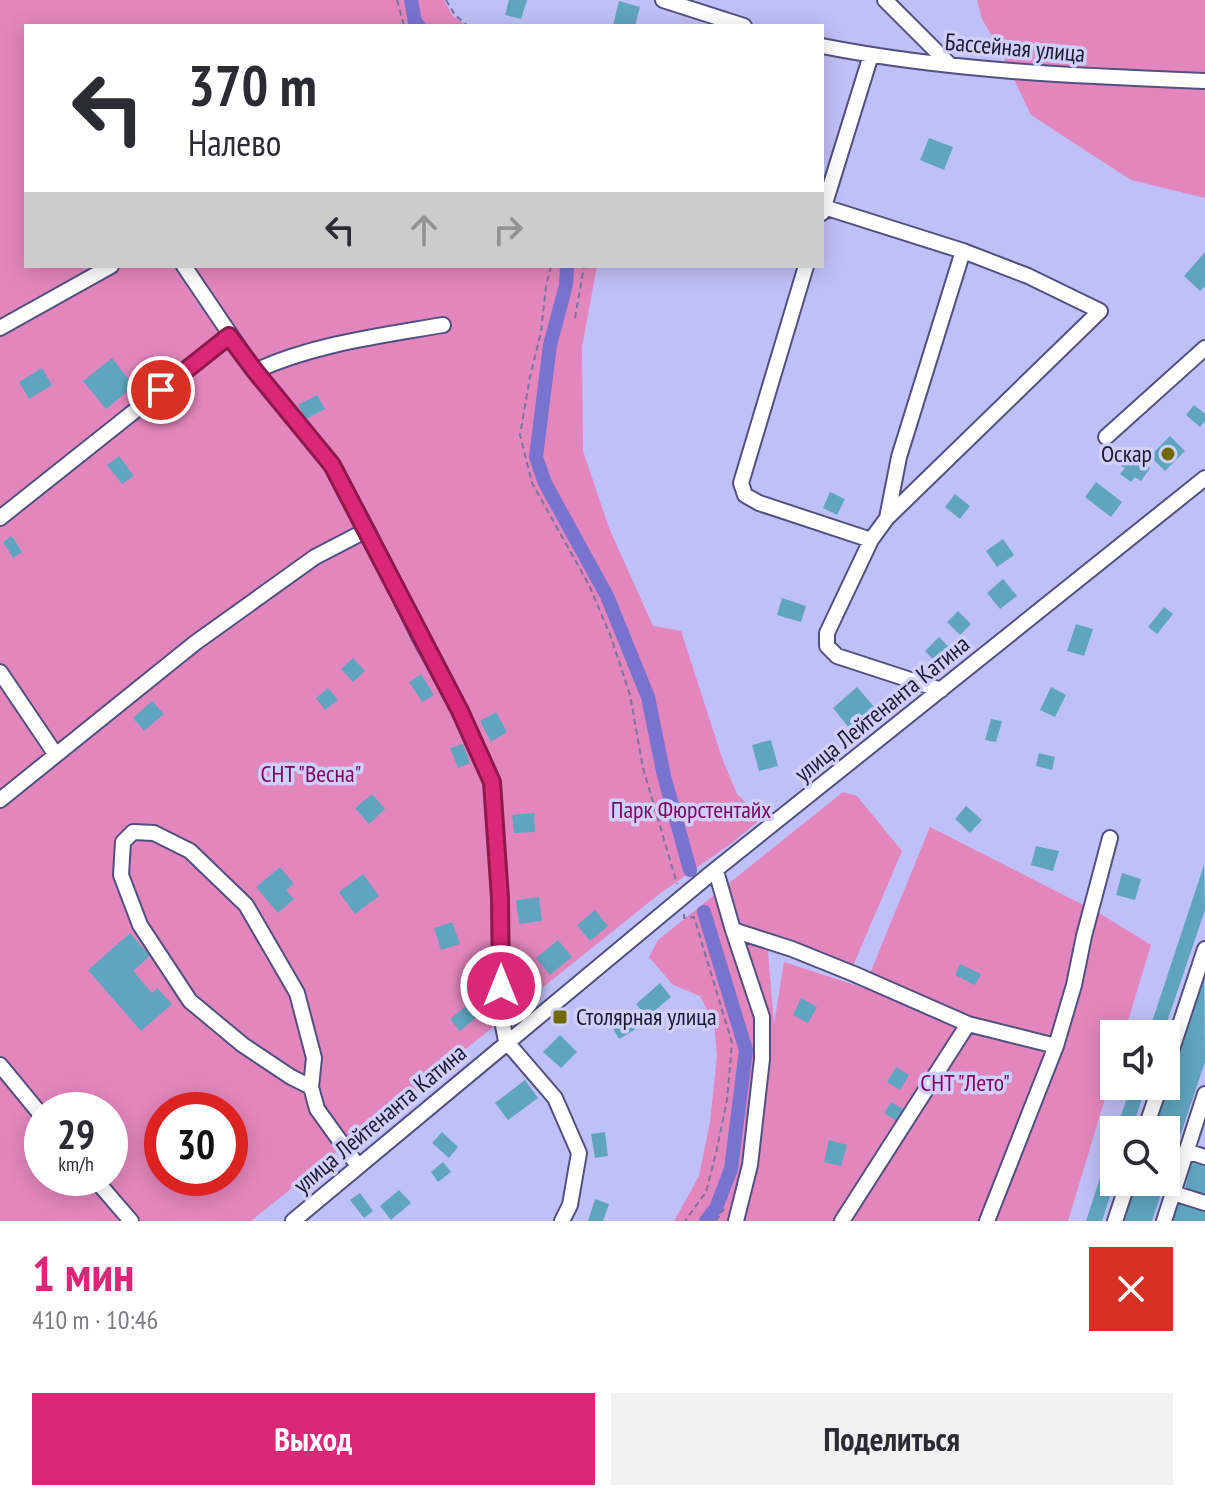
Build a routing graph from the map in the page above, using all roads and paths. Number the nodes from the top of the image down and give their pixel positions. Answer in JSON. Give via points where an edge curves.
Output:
{"nodes":[{"id":1,"x":397,"y":0,"type":"edge"},
{"id":2,"x":446,"y":0,"type":"edge"},
{"id":3,"x":663,"y":0,"type":"edge"},
{"id":4,"x":885,"y":0,"type":"edge"},
{"id":5,"x":403,"y":24,"type":"edge"},
{"id":6,"x":466,"y":24,"type":"edge"},
{"id":7,"x":738,"y":24,"type":"edge"},
{"id":8,"x":824,"y":46,"type":"edge"},
{"id":9,"x":871,"y":55,"type":"junction"},
{"id":10,"x":950,"y":65,"type":"junction"},
{"id":11,"x":1205,"y":81,"type":"edge"},
{"id":12,"x":824,"y":207,"type":"edge"},
{"id":13,"x":824,"y":210,"type":"edge"},
{"id":14,"x":963,"y":251,"type":"junction"},
{"id":15,"x":107,"y":268,"type":"edge"},
{"id":16,"x":185,"y":268,"type":"edge"},
{"id":17,"x":550,"y":268,"type":"edge"},
{"id":18,"x":584,"y":268,"type":"edge"},
{"id":19,"x":805,"y":268,"type":"edge"},
{"id":20,"x":575,"y":318,"type":"dead end"},
{"id":21,"x":443,"y":325,"type":"dead end"},
{"id":22,"x":0,"y":328,"type":"edge"},
{"id":23,"x":229,"y":336,"type":"junction"},
{"id":24,"x":1205,"y":348,"type":"edge"},
{"id":25,"x":255,"y":371,"type":"junction"},
{"id":26,"x":1106,"y":437,"type":"dead end"},
{"id":27,"x":1205,"y":478,"type":"edge"},
{"id":28,"x":0,"y":518,"type":"edge"},
{"id":29,"x":887,"y":518,"type":"junction"},
{"id":30,"x":367,"y":530,"type":"junction"},
{"id":31,"x":871,"y":540,"type":"junction"},
{"id":32,"x":0,"y":672,"type":"edge"},
{"id":33,"x":941,"y":690,"type":"junction"},
{"id":34,"x":56,"y":755,"type":"junction"},
{"id":35,"x":0,"y":800,"type":"edge"},
{"id":36,"x":1110,"y":838,"type":"dead end"},
{"id":37,"x":674,"y":871,"type":"dead end"},
{"id":38,"x":716,"y":871,"type":"junction"},
{"id":39,"x":694,"y":917,"type":"dead end"},
{"id":40,"x":733,"y":930,"type":"junction"},
{"id":41,"x":1205,"y":949,"type":"edge"},
{"id":42,"x":968,"y":1024,"type":"junction"},
{"id":43,"x":1180,"y":1025,"type":"edge"},
{"id":44,"x":506,"y":1041,"type":"junction"},
{"id":45,"x":1056,"y":1046,"type":"junction"},
{"id":46,"x":0,"y":1065,"type":"edge"},
{"id":47,"x":311,"y":1087,"type":"junction"},
{"id":48,"x":24,"y":1094,"type":"edge"},
{"id":49,"x":1203,"y":1104,"type":"edge"},
{"id":50,"x":1186,"y":1151,"type":"junction"},
{"id":51,"x":1205,"y":1157,"type":"edge"},
{"id":52,"x":358,"y":1166,"type":"junction"},
{"id":53,"x":1180,"y":1170,"type":"edge"},
{"id":54,"x":1180,"y":1195,"type":"edge"},
{"id":55,"x":109,"y":1196,"type":"edge"},
{"id":56,"x":1123,"y":1196,"type":"edge"},
{"id":57,"x":1172,"y":1196,"type":"edge"},
{"id":58,"x":729,"y":1202,"type":"dead end"},
{"id":59,"x":1205,"y":1203,"type":"edge"},
{"id":60,"x":131,"y":1221,"type":"edge"},
{"id":61,"x":293,"y":1221,"type":"edge"},
{"id":62,"x":562,"y":1221,"type":"edge"},
{"id":63,"x":685,"y":1221,"type":"edge"},
{"id":64,"x":716,"y":1221,"type":"edge"},
{"id":65,"x":736,"y":1221,"type":"edge"},
{"id":66,"x":842,"y":1221,"type":"edge"},
{"id":67,"x":987,"y":1221,"type":"edge"},
{"id":68,"x":1115,"y":1221,"type":"edge"},
{"id":69,"x":1164,"y":1221,"type":"edge"}],
"edges":[{"from":1,"to":5,"type":"path"},
{"from":2,"to":6,"type":"path"},
{"from":3,"to":7,"type":"street"},
{"from":4,"to":10,"type":"street"},
{"from":8,"to":9,"type":"street","name":"Бассейная улица"},
{"from":9,"to":10,"type":"street","name":"Бассейная улица"},
{"from":9,"to":12,"type":"street"},
{"from":10,"to":11,"type":"street","name":"Бассейная улица","via":[[1029,74]]},
{"from":13,"to":14,"type":"street"},
{"from":14,"to":29,"type":"street","via":[[899,457]]},
{"from":14,"to":29,"type":"street","via":[[1100,311]]},
{"from":15,"to":22,"type":"street"},
{"from":16,"to":23,"type":"street"},
{"from":17,"to":37,"type":"path","via":[[520,435],[532,483],[589,585],[611,637]]},
{"from":18,"to":20,"type":"path"},
{"from":19,"to":31,"type":"street","via":[[741,483],[745,495],[759,503]]},
{"from":21,"to":25,"type":"street","via":[[315,349]]},
{"from":23,"to":25,"type":"street"},
{"from":23,"to":28,"type":"street"},
{"from":24,"to":26,"type":"street"},
{"from":25,"to":30,"type":"street","via":[[332,465]]},
{"from":27,"to":33,"type":"street","name":"улица Лейтенанта Катина"},
{"from":29,"to":31,"type":"street"},
{"from":30,"to":34,"type":"street","via":[[315,557],[195,643]]},
{"from":30,"to":44,"type":"street","via":[[492,782]]},
{"from":31,"to":33,"type":"street","via":[[827,633],[827,646],[837,656]]},
{"from":32,"to":34,"type":"street"},
{"from":33,"to":38,"type":"street","name":"улица Лейтенанта Катина"},
{"from":34,"to":35,"type":"street"},
{"from":36,"to":45,"type":"street"},
{"from":38,"to":40,"type":"street"},
{"from":38,"to":44,"type":"street","name":"улица Лейтенанта Катина"},
{"from":39,"to":63,"type":"path","via":[[732,1043],[727,1100],[706,1192]]},
{"from":40,"to":42,"type":"street","via":[[817,959]]},
{"from":40,"to":65,"type":"street","via":[[762,1017],[750,1165]]},
{"from":41,"to":43,"type":"street"},
{"from":42,"to":45,"type":"street"},
{"from":42,"to":66,"type":"street"},
{"from":44,"to":52,"type":"street","name":"улица Лейтенанта Катина"},
{"from":44,"to":62,"type":"street","via":[[555,1098],[579,1153]]},
{"from":45,"to":67,"type":"street"},
{"from":46,"to":48,"type":"street"},
{"from":47,"to":47,"type":"street","via":[[314,1058],[297,993],[246,905],[190,851],[154,833],[133,832],[123,842],[121,875],[140,925],[190,1001],[243,1045]]},
{"from":47,"to":52,"type":"street","via":[[317,1109]]},
{"from":49,"to":50,"type":"street"},
{"from":50,"to":51,"type":"street"},
{"from":50,"to":53,"type":"street"},
{"from":52,"to":61,"type":"street","name":"улица Лейтенанта Катина"},
{"from":54,"to":59,"type":"street"},
{"from":55,"to":60,"type":"street"},
{"from":56,"to":68,"type":"street"},
{"from":57,"to":69,"type":"street"},
{"from":58,"to":64,"type":"path"}]}
